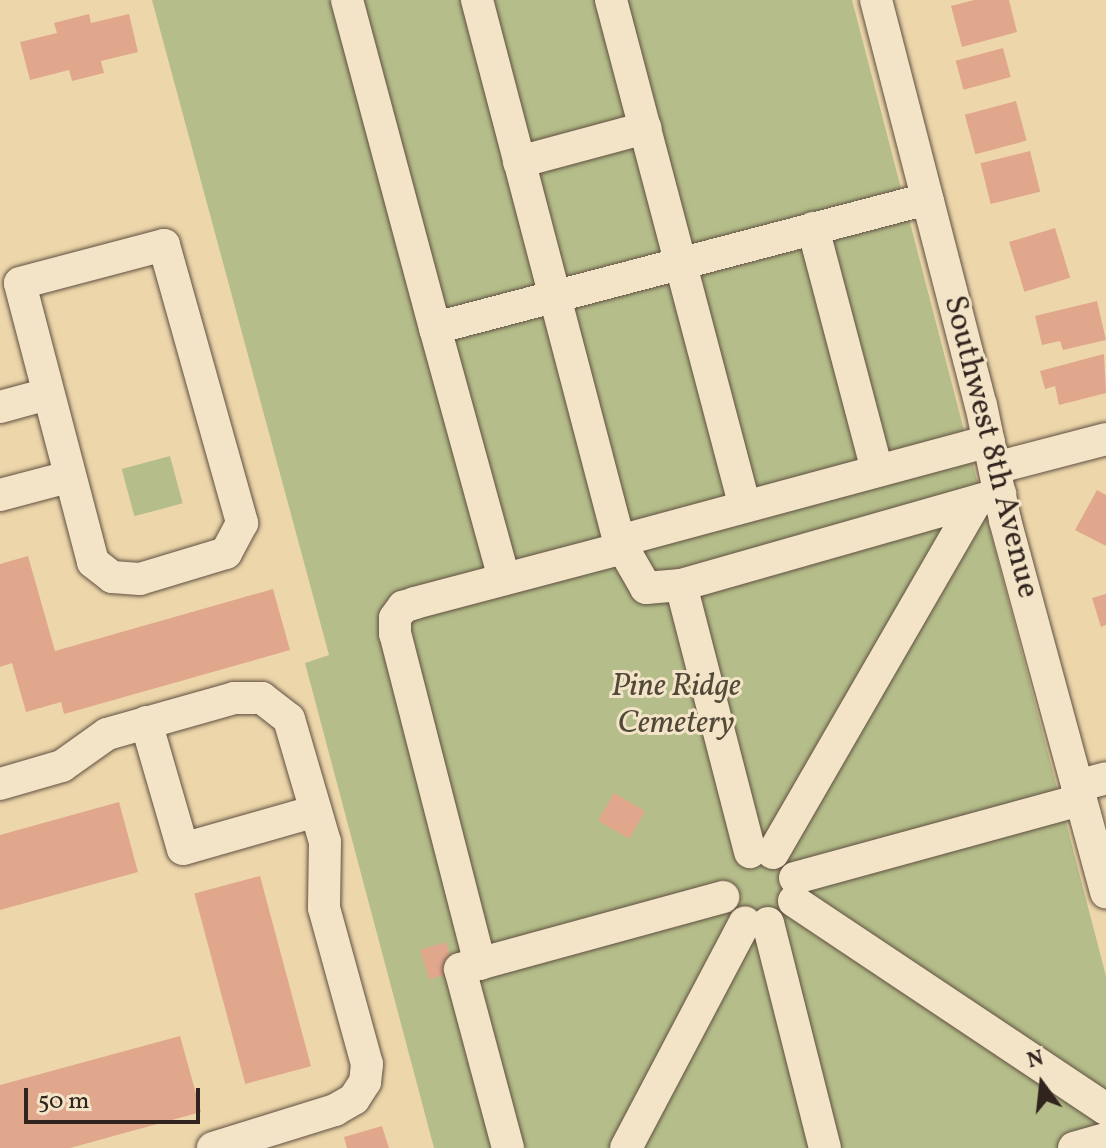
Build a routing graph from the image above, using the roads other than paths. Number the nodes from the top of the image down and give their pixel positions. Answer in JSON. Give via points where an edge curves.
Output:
{"nodes":[{"id":1,"x":347,"y":0,"type":"edge"},
{"id":2,"x":477,"y":0,"type":"edge"},
{"id":3,"x":611,"y":0,"type":"edge"},
{"id":4,"x":876,"y":0,"type":"edge"},
{"id":5,"x":645,"y":128,"type":"junction"},
{"id":6,"x":519,"y":162,"type":"junction"},
{"id":7,"x":927,"y":199,"type":"junction"},
{"id":8,"x":813,"y":228,"type":"junction"},
{"id":9,"x":680,"y":264,"type":"junction"},
{"id":10,"x":555,"y":297,"type":"junction"},
{"id":11,"x":435,"y":328,"type":"junction"},
{"id":12,"x":48,"y":394,"type":"junction"},
{"id":13,"x":0,"y":407,"type":"edge"},
{"id":14,"x":1106,"y":439,"type":"edge"},
{"id":15,"x":877,"y":471,"type":"junction"},
{"id":16,"x":990,"y":476,"type":"junction"},
{"id":17,"x":68,"y":477,"type":"junction"},
{"id":18,"x":0,"y":495,"type":"edge"},
{"id":19,"x":745,"y":507,"type":"junction"},
{"id":20,"x":621,"y":544,"type":"junction"},
{"id":21,"x":504,"y":579,"type":"junction"},
{"id":22,"x":681,"y":585,"type":"junction"},
{"id":23,"x":146,"y":722,"type":"junction"},
{"id":24,"x":0,"y":784,"type":"edge"},
{"id":25,"x":1088,"y":788,"type":"edge"},
{"id":26,"x":316,"y":811,"type":"junction"},
{"id":27,"x":762,"y":853,"type":"junction"},
{"id":28,"x":794,"y":890,"type":"junction"},
{"id":29,"x":1106,"y":891,"type":"edge"},
{"id":30,"x":723,"y":897,"type":"junction"},
{"id":31,"x":757,"y":923,"type":"junction"},
{"id":32,"x":480,"y":964,"type":"junction"},
{"id":33,"x":1106,"y":1109,"type":"edge"},
{"id":34,"x":1106,"y":1139,"type":"edge"},
{"id":35,"x":213,"y":1148,"type":"edge"},
{"id":36,"x":508,"y":1148,"type":"edge"},
{"id":37,"x":626,"y":1148,"type":"edge"},
{"id":38,"x":825,"y":1148,"type":"edge"},
{"id":39,"x":1074,"y":1148,"type":"edge"}],
"edges":[{"from":1,"to":11,"type":"street"},
{"from":2,"to":6,"type":"street"},
{"from":3,"to":5,"type":"street"},
{"from":4,"to":7,"type":"street","name":"Southwest 8th Avenue"},
{"from":5,"to":6,"type":"street"},
{"from":5,"to":9,"type":"street"},
{"from":6,"to":10,"type":"street"},
{"from":7,"to":8,"type":"street"},
{"from":7,"to":16,"type":"street","name":"Southwest 8th Avenue"},
{"from":8,"to":9,"type":"street"},
{"from":8,"to":15,"type":"street"},
{"from":9,"to":10,"type":"street"},
{"from":9,"to":19,"type":"street"},
{"from":10,"to":11,"type":"street"},
{"from":10,"to":20,"type":"street"},
{"from":11,"to":21,"type":"street"},
{"from":12,"to":13,"type":"street"},
{"from":12,"to":17,"type":"street"},
{"from":12,"to":17,"type":"street","via":[[20,283],[164,245],[242,523],[234,544],[226,553],[140,579],[112,577],[93,562]]},
{"from":14,"to":16,"type":"street"},
{"from":15,"to":16,"type":"street"},
{"from":15,"to":19,"type":"street"},
{"from":16,"to":22,"type":"street"},
{"from":16,"to":25,"type":"street","name":"Southwest 8th Avenue"},
{"from":16,"to":27,"type":"street"},
{"from":17,"to":18,"type":"street"},
{"from":19,"to":20,"type":"street"},
{"from":20,"to":21,"type":"street"},
{"from":20,"to":22,"type":"street","via":[[646,588]]},
{"from":21,"to":32,"type":"street","via":[[403,607],[395,618]]},
{"from":22,"to":27,"type":"street"},
{"from":23,"to":24,"type":"street","via":[[107,734],[62,766]]},
{"from":23,"to":26,"type":"street","via":[[234,698],[262,698],[289,719]]},
{"from":23,"to":26,"type":"street","via":[[183,849]]},
{"from":25,"to":28,"type":"street"},
{"from":25,"to":29,"type":"street","name":"Southwest 8th Avenue"},
{"from":26,"to":35,"type":"street","via":[[327,863],[324,908],[367,1064],[365,1082],[354,1099],[335,1110]]},
{"from":27,"to":28,"type":"street","via":[[783,859]]},
{"from":27,"to":30,"type":"street","via":[[739,856],[725,874]]},
{"from":28,"to":31,"type":"street","via":[[788,911]]},
{"from":28,"to":33,"type":"street"},
{"from":30,"to":31,"type":"street","via":[[735,916]]},
{"from":30,"to":32,"type":"street"},
{"from":31,"to":37,"type":"street"},
{"from":31,"to":38,"type":"street"},
{"from":32,"to":36,"type":"street","via":[[460,969]]},
{"from":34,"to":39,"type":"street"}]}
